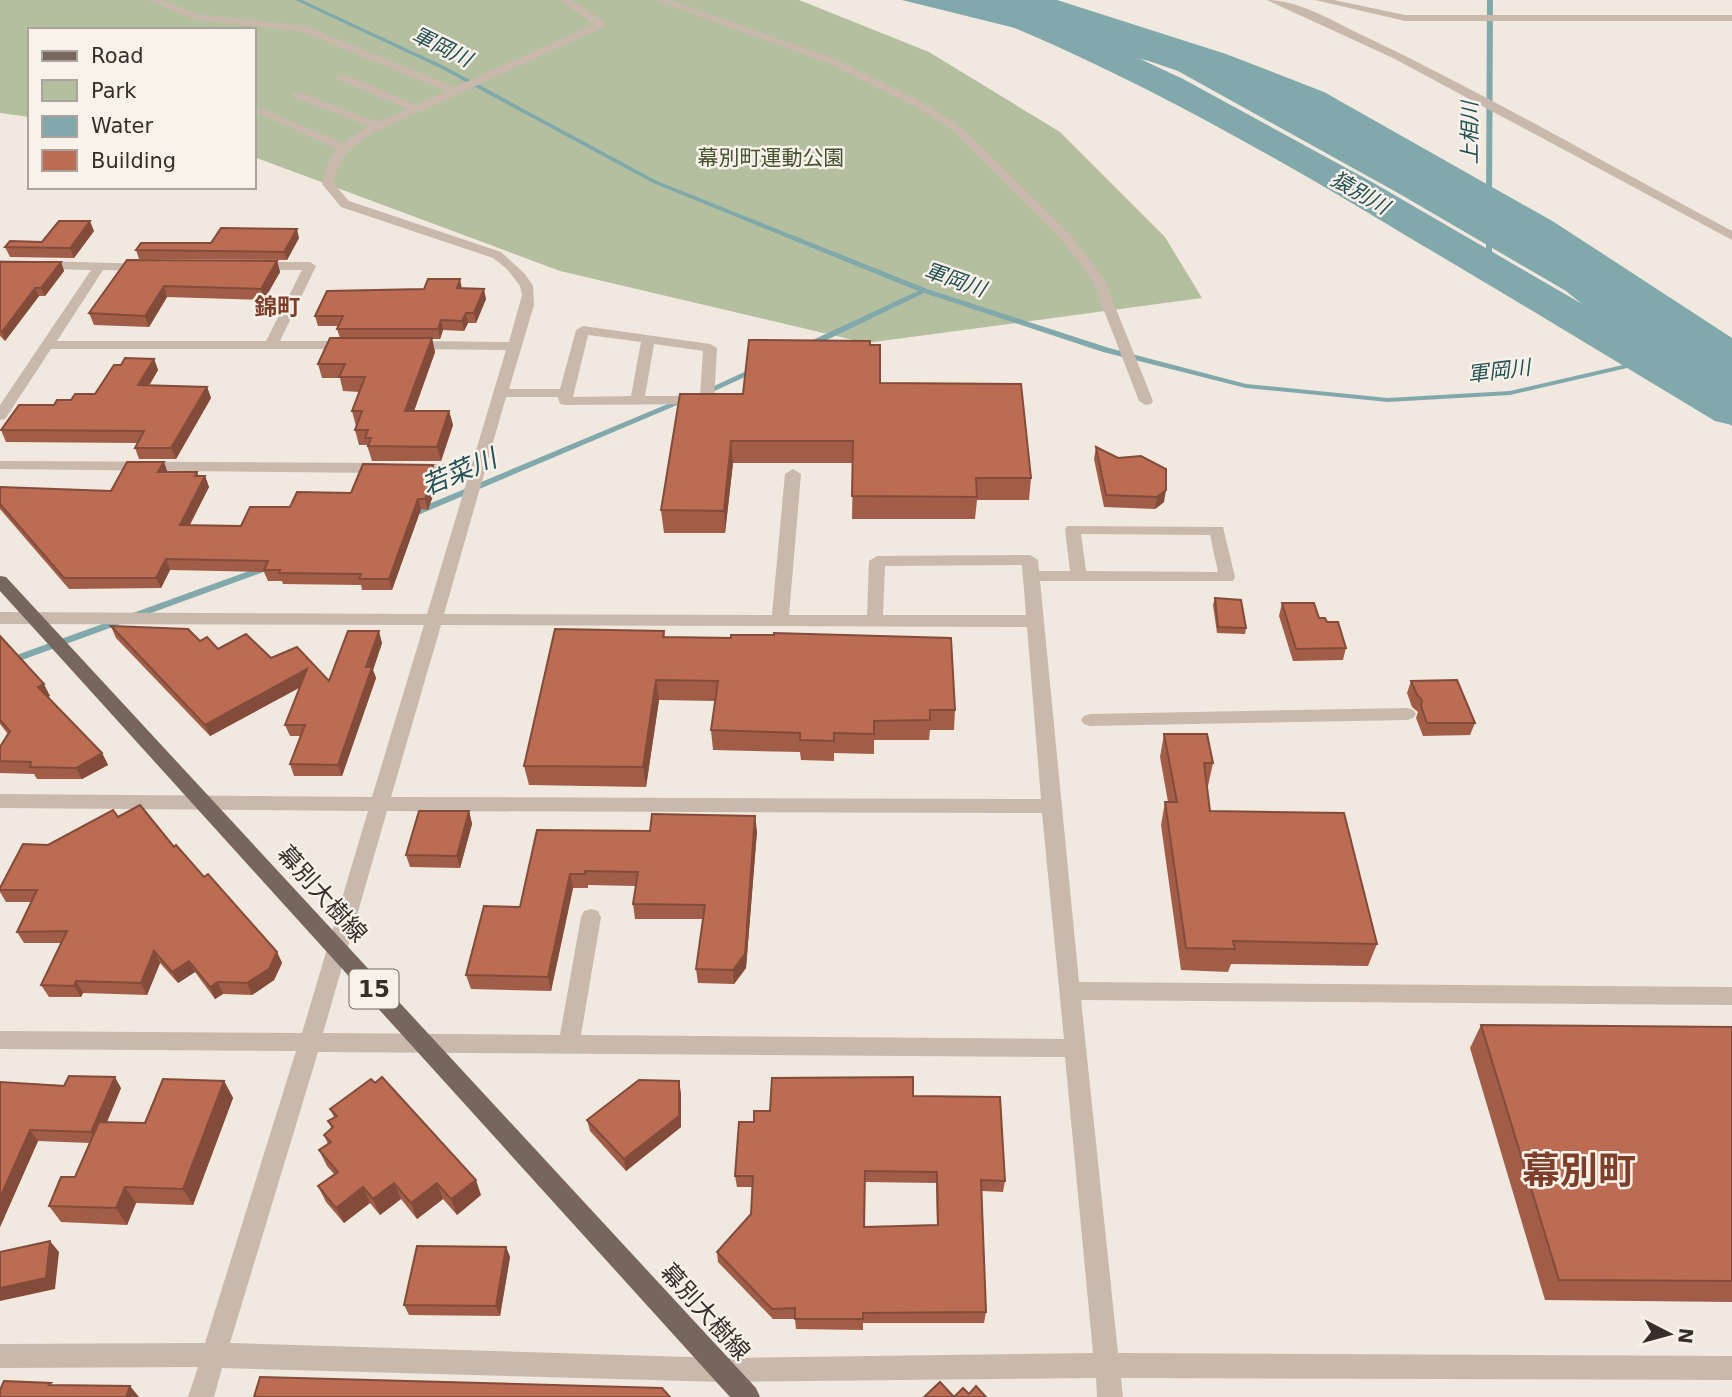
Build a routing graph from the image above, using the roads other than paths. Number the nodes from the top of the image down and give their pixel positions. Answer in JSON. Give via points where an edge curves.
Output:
{"nodes":[{"id":1,"x":153,"y":0,"type":"edge"},
{"id":2,"x":564,"y":0,"type":"edge"},
{"id":3,"x":660,"y":0,"type":"edge"},
{"id":4,"x":1272,"y":0,"type":"edge"},
{"id":5,"x":1320,"y":0,"type":"edge"},
{"id":6,"x":1343,"y":0,"type":"edge"},
{"id":7,"x":1381,"y":15,"type":"junction"},
{"id":8,"x":1732,"y":18,"type":"edge"},
{"id":9,"x":341,"y":78,"type":"dead end"},
{"id":10,"x":457,"y":92,"type":"junction"},
{"id":11,"x":297,"y":95,"type":"dead end"},
{"id":12,"x":417,"y":109,"type":"junction"},
{"id":13,"x":258,"y":111,"type":"dead end"},
{"id":14,"x":378,"y":126,"type":"junction"},
{"id":15,"x":344,"y":148,"type":"junction"},
{"id":16,"x":1732,"y":236,"type":"edge"},
{"id":17,"x":0,"y":264,"type":"edge"},
{"id":18,"x":99,"y":267,"type":"junction"},
{"id":19,"x":165,"y":267,"type":"edge"},
{"id":20,"x":244,"y":267,"type":"edge"},
{"id":21,"x":648,"y":339,"type":"junction"},
{"id":22,"x":47,"y":345,"type":"junction"},
{"id":23,"x":271,"y":345,"type":"junction"},
{"id":24,"x":366,"y":345,"type":"edge"},
{"id":25,"x":393,"y":345,"type":"edge"},
{"id":26,"x":514,"y":346,"type":"junction"},
{"id":27,"x":502,"y":393,"type":"junction"},
{"id":28,"x":566,"y":393,"type":"junction"},
{"id":29,"x":637,"y":400,"type":"junction"},
{"id":30,"x":1146,"y":401,"type":"dead end"},
{"id":31,"x":0,"y":416,"type":"edge"},
{"id":32,"x":0,"y":464,"type":"edge"},
{"id":33,"x":480,"y":469,"type":"junction"},
{"id":34,"x":793,"y":474,"type":"dead end"},
{"id":35,"x":1031,"y":576,"type":"junction"},
{"id":36,"x":1079,"y":576,"type":"junction"},
{"id":37,"x":0,"y":581,"type":"edge"},
{"id":38,"x":435,"y":617,"type":"junction"},
{"id":39,"x":0,"y":618,"type":"edge"},
{"id":40,"x":35,"y":619,"type":"junction"},
{"id":41,"x":780,"y":619,"type":"junction"},
{"id":42,"x":875,"y":620,"type":"junction"},
{"id":43,"x":1035,"y":621,"type":"junction"},
{"id":44,"x":1407,"y":714,"type":"dead end"},
{"id":45,"x":1090,"y":720,"type":"dead end"},
{"id":46,"x":0,"y":801,"type":"edge"},
{"id":47,"x":381,"y":803,"type":"junction"},
{"id":48,"x":205,"y":804,"type":"junction"},
{"id":49,"x":1051,"y":806,"type":"junction"},
{"id":50,"x":591,"y":917,"type":"dead end"},
{"id":51,"x":337,"y":950,"type":"junction"},
{"id":52,"x":1069,"y":991,"type":"junction"},
{"id":53,"x":1732,"y":996,"type":"edge"},
{"id":54,"x":0,"y":1040,"type":"edge"},
{"id":55,"x":310,"y":1042,"type":"junction"},
{"id":56,"x":424,"y":1042,"type":"junction"},
{"id":57,"x":569,"y":1044,"type":"junction"},
{"id":58,"x":1076,"y":1048,"type":"junction"},
{"id":59,"x":214,"y":1355,"type":"junction"},
{"id":60,"x":0,"y":1356,"type":"edge"},
{"id":61,"x":1107,"y":1365,"type":"junction"},
{"id":62,"x":1732,"y":1368,"type":"edge"},
{"id":63,"x":722,"y":1370,"type":"junction"},
{"id":64,"x":201,"y":1397,"type":"edge"},
{"id":65,"x":747,"y":1397,"type":"edge"},
{"id":66,"x":1110,"y":1397,"type":"edge"}],
"edges":[{"from":1,"to":10,"type":"street","via":[[196,17],[302,28]]},
{"from":2,"to":10,"type":"street","via":[[600,22],[598,26]]},
{"from":3,"to":30,"type":"street","via":[[832,61],[956,128],[1034,202],[1100,282]]},
{"from":4,"to":16,"type":"street","via":[[1396,56]]},
{"from":5,"to":7,"type":"street"},
{"from":6,"to":7,"type":"street"},
{"from":7,"to":8,"type":"street"},
{"from":9,"to":12,"type":"street"},
{"from":10,"to":12,"type":"street"},
{"from":11,"to":14,"type":"street"},
{"from":12,"to":14,"type":"street"},
{"from":13,"to":15,"type":"street"},
{"from":14,"to":15,"type":"street"},
{"from":15,"to":26,"type":"street","via":[[328,171],[328,184],[345,204],[497,255],[513,267],[528,286],[529,304]]},
{"from":17,"to":18,"type":"street"},
{"from":18,"to":19,"type":"street"},
{"from":18,"to":22,"type":"street"},
{"from":20,"to":23,"type":"street","via":[[310,266]]},
{"from":21,"to":28,"type":"street","via":[[583,330]]},
{"from":21,"to":29,"type":"street"},
{"from":21,"to":29,"type":"street","via":[[710,348],[707,400]]},
{"from":22,"to":23,"type":"street"},
{"from":22,"to":31,"type":"street"},
{"from":23,"to":24,"type":"street"},
{"from":25,"to":26,"type":"street"},
{"from":26,"to":27,"type":"street"},
{"from":27,"to":28,"type":"street"},
{"from":27,"to":33,"type":"street"},
{"from":28,"to":29,"type":"street","via":[[565,401]]},
{"from":32,"to":33,"type":"street"},
{"from":33,"to":38,"type":"street"},
{"from":34,"to":41,"type":"street"},
{"from":35,"to":36,"type":"street"},
{"from":35,"to":42,"type":"street","via":[[1030,560],[877,561]]},
{"from":35,"to":43,"type":"street"},
{"from":36,"to":36,"type":"street","via":[[1073,529],[1217,530],[1227,577]]},
{"from":37,"to":40,"type":"main road","name":"幕別大樹線","number":"15"},
{"from":38,"to":40,"type":"street"},
{"from":38,"to":41,"type":"street"},
{"from":38,"to":47,"type":"street"},
{"from":39,"to":40,"type":"street"},
{"from":40,"to":48,"type":"main road","name":"幕別大樹線","number":"15"},
{"from":41,"to":42,"type":"street"},
{"from":42,"to":43,"type":"street"},
{"from":43,"to":49,"type":"street"},
{"from":44,"to":45,"type":"street"},
{"from":46,"to":48,"type":"street"},
{"from":47,"to":48,"type":"street"},
{"from":47,"to":49,"type":"street"},
{"from":47,"to":51,"type":"street"},
{"from":48,"to":51,"type":"main road","name":"幕別大樹線","number":"15"},
{"from":49,"to":52,"type":"street"},
{"from":50,"to":57,"type":"street"},
{"from":51,"to":55,"type":"street"},
{"from":51,"to":56,"type":"main road","name":"幕別大樹線","number":"15"},
{"from":52,"to":53,"type":"street"},
{"from":52,"to":58,"type":"street"},
{"from":54,"to":55,"type":"street"},
{"from":55,"to":56,"type":"street"},
{"from":55,"to":59,"type":"street"},
{"from":56,"to":57,"type":"street"},
{"from":56,"to":63,"type":"main road","name":"幕別大樹線","number":"15"},
{"from":57,"to":58,"type":"street"},
{"from":58,"to":61,"type":"street"},
{"from":59,"to":60,"type":"street"},
{"from":59,"to":63,"type":"street"},
{"from":59,"to":64,"type":"street"},
{"from":61,"to":62,"type":"street"},
{"from":61,"to":63,"type":"street"},
{"from":61,"to":66,"type":"street"},
{"from":63,"to":65,"type":"main road","name":"幕別大樹線","number":"15"}]}
